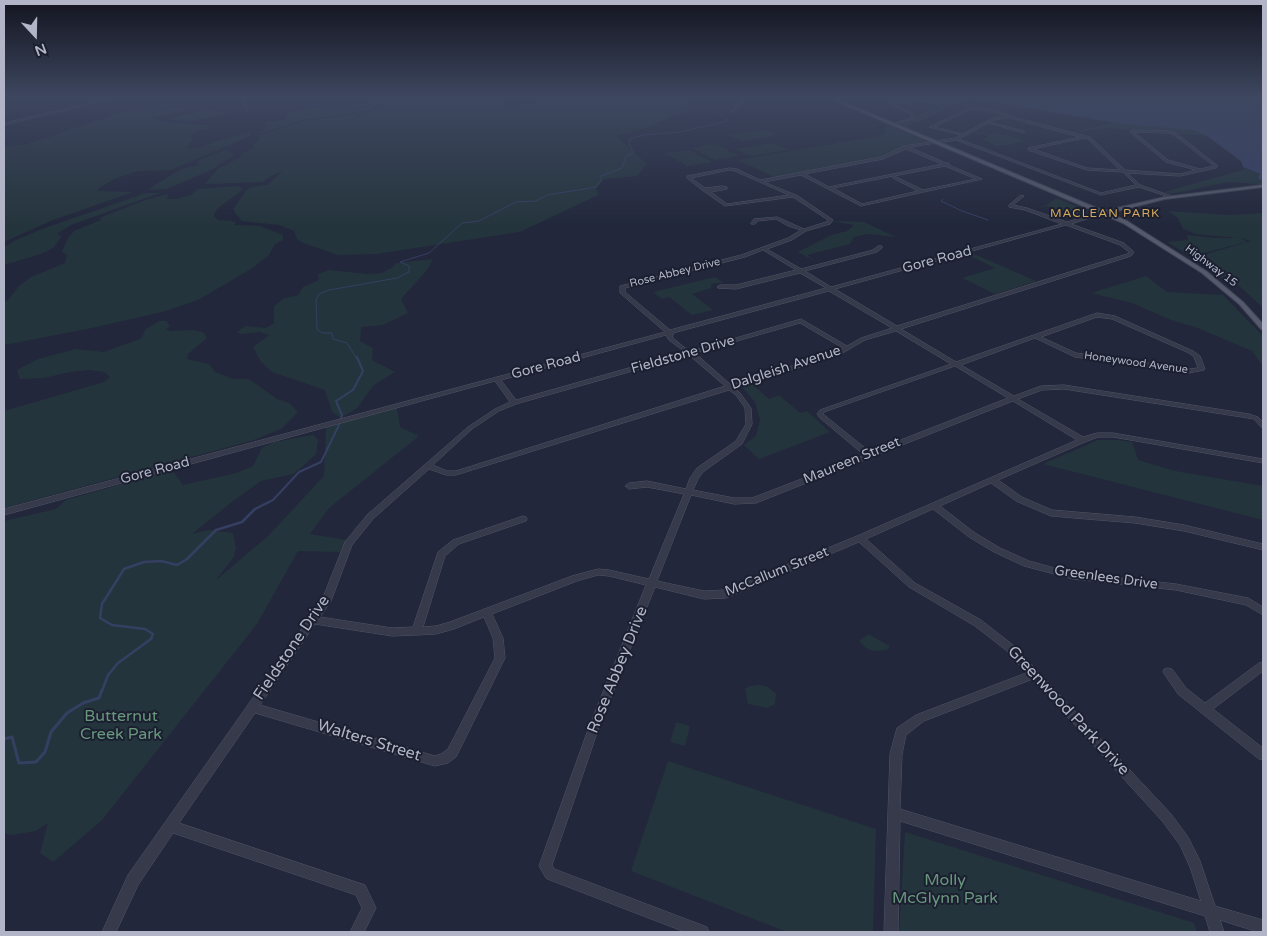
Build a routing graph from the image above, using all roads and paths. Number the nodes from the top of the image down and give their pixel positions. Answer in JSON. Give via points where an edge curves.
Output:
{"nodes":[{"id":1,"x":929,"y":141,"type":"edge"},
{"id":2,"x":943,"y":141,"type":"edge"},
{"id":3,"x":960,"y":141,"type":"edge"},
{"id":4,"x":1068,"y":141,"type":"edge"},
{"id":5,"x":1092,"y":141,"type":"edge"},
{"id":6,"x":1143,"y":141,"type":"edge"},
{"id":7,"x":1184,"y":141,"type":"edge"},
{"id":8,"x":932,"y":142,"type":"junction"},
{"id":9,"x":906,"y":147,"type":"junction"},
{"id":10,"x":948,"y":164,"type":"junction"},
{"id":11,"x":1199,"y":170,"type":"junction"},
{"id":12,"x":1124,"y":172,"type":"junction"},
{"id":13,"x":801,"y":173,"type":"junction"},
{"id":14,"x":894,"y":177,"type":"junction"},
{"id":15,"x":760,"y":181,"type":"junction"},
{"id":16,"x":1138,"y":186,"type":"junction"},
{"id":17,"x":1262,"y":186,"type":"edge"},
{"id":18,"x":829,"y":188,"type":"junction"},
{"id":19,"x":921,"y":191,"type":"junction"},
{"id":20,"x":1194,"y":195,"type":"junction"},
{"id":21,"x":793,"y":196,"type":"junction"},
{"id":22,"x":1022,"y":196,"type":"dead end"},
{"id":23,"x":1171,"y":197,"type":"junction"},
{"id":24,"x":1105,"y":214,"type":"junction"},
{"id":25,"x":753,"y":223,"type":"dead end"},
{"id":26,"x":1069,"y":224,"type":"junction"},
{"id":27,"x":804,"y":230,"type":"junction"},
{"id":28,"x":880,"y":247,"type":"dead end"},
{"id":29,"x":764,"y":249,"type":"junction"},
{"id":30,"x":800,"y":271,"type":"junction"},
{"id":31,"x":720,"y":287,"type":"dead end"},
{"id":32,"x":830,"y":288,"type":"junction"},
{"id":33,"x":896,"y":328,"type":"junction"},
{"id":34,"x":1263,"y":328,"type":"edge"},
{"id":35,"x":668,"y":333,"type":"junction"},
{"id":36,"x":1035,"y":336,"type":"junction"},
{"id":37,"x":846,"y":348,"type":"junction"},
{"id":38,"x":691,"y":353,"type":"junction"},
{"id":39,"x":956,"y":364,"type":"junction"},
{"id":40,"x":497,"y":379,"type":"junction"},
{"id":41,"x":730,"y":387,"type":"junction"},
{"id":42,"x":1014,"y":398,"type":"junction"},
{"id":43,"x":514,"y":403,"type":"junction"},
{"id":44,"x":1263,"y":426,"type":"edge"},
{"id":45,"x":1082,"y":440,"type":"junction"},
{"id":46,"x":868,"y":455,"type":"junction"},
{"id":47,"x":1263,"y":461,"type":"edge"},
{"id":48,"x":428,"y":466,"type":"junction"},
{"id":49,"x":992,"y":480,"type":"junction"},
{"id":50,"x":629,"y":486,"type":"dead end"},
{"id":51,"x":688,"y":492,"type":"junction"},
{"id":52,"x":934,"y":506,"type":"junction"},
{"id":53,"x":4,"y":512,"type":"edge"},
{"id":54,"x":523,"y":519,"type":"dead end"},
{"id":55,"x":860,"y":538,"type":"junction"},
{"id":56,"x":1263,"y":547,"type":"edge"},
{"id":57,"x":653,"y":583,"type":"junction"},
{"id":58,"x":1263,"y":611,"type":"edge"},
{"id":59,"x":487,"y":612,"type":"junction"},
{"id":60,"x":313,"y":620,"type":"junction"},
{"id":61,"x":417,"y":631,"type":"junction"},
{"id":62,"x":1263,"y":666,"type":"edge"},
{"id":63,"x":1168,"y":672,"type":"dead end"},
{"id":64,"x":1035,"y":674,"type":"junction"},
{"id":65,"x":252,"y":707,"type":"junction"},
{"id":66,"x":1204,"y":709,"type":"junction"},
{"id":67,"x":1263,"y":756,"type":"edge"},
{"id":68,"x":894,"y":813,"type":"junction"},
{"id":69,"x":170,"y":826,"type":"junction"},
{"id":70,"x":1211,"y":910,"type":"junction"},
{"id":71,"x":1263,"y":926,"type":"edge"},
{"id":72,"x":109,"y":932,"type":"edge"},
{"id":73,"x":357,"y":932,"type":"edge"},
{"id":74,"x":702,"y":932,"type":"edge"},
{"id":75,"x":891,"y":932,"type":"edge"},
{"id":76,"x":1217,"y":932,"type":"edge"}],
"edges":[{"from":1,"to":8,"type":"main road","name":"Highway 15"},
{"from":2,"to":8,"type":"street"},
{"from":3,"to":16,"type":"street","via":[[1101,194]]},
{"from":4,"to":12,"type":"street","via":[[1029,149],[1084,168]]},
{"from":5,"to":12,"type":"street"},
{"from":6,"to":11,"type":"street","via":[[1167,161]]},
{"from":7,"to":11,"type":"street","via":[[1216,164]]},
{"from":8,"to":9,"type":"street"},
{"from":8,"to":24,"type":"main road","name":"Highway 15"},
{"from":9,"to":10,"type":"street"},
{"from":9,"to":13,"type":"street","via":[[882,158]]},
{"from":10,"to":14,"type":"street"},
{"from":10,"to":19,"type":"street","via":[[980,179]]},
{"from":11,"to":12,"type":"street","via":[[1180,175]]},
{"from":12,"to":16,"type":"street"},
{"from":13,"to":15,"type":"street"},
{"from":13,"to":18,"type":"street"},
{"from":14,"to":18,"type":"street"},
{"from":14,"to":19,"type":"street"},
{"from":15,"to":21,"type":"street"},
{"from":15,"to":21,"type":"street","via":[[733,169],[688,177],[726,205]]},
{"from":16,"to":23,"type":"street"},
{"from":17,"to":20,"type":"main road","name":"Gore Road"},
{"from":18,"to":19,"type":"street","via":[[861,205]]},
{"from":20,"to":23,"type":"main road","name":"Gore Road"},
{"from":20,"to":24,"type":"main road","name":"Gore Road"},
{"from":21,"to":27,"type":"street","via":[[831,220]]},
{"from":22,"to":26,"type":"street","via":[[1010,206],[1026,208]]},
{"from":23,"to":24,"type":"main road","name":"Gore Road"},
{"from":24,"to":26,"type":"street","name":"Gore Road"},
{"from":24,"to":34,"type":"main road","name":"Highway 15","via":[[1204,272],[1241,303]]},
{"from":25,"to":27,"type":"street","via":[[778,218]]},
{"from":26,"to":32,"type":"street","name":"Gore Road"},
{"from":26,"to":33,"type":"street","name":"Dalgleish Avenue","via":[[1122,244],[1132,252],[1130,256]]},
{"from":27,"to":29,"type":"street"},
{"from":28,"to":30,"type":"street"},
{"from":29,"to":30,"type":"street"},
{"from":29,"to":35,"type":"street","name":"Rose Abbey Drive","via":[[622,287],[622,292]]},
{"from":30,"to":31,"type":"street"},
{"from":30,"to":32,"type":"street"},
{"from":32,"to":33,"type":"street"},
{"from":32,"to":35,"type":"street","name":"Gore Road"},
{"from":33,"to":37,"type":"street","name":"Dalgleish Avenue"},
{"from":33,"to":39,"type":"street"},
{"from":35,"to":38,"type":"street","name":"Rose Abbey Drive","via":[[671,339]]},
{"from":35,"to":40,"type":"street","name":"Gore Road"},
{"from":36,"to":36,"type":"street","name":"Honeywood Avenue","via":[[1097,315],[1108,315],[1191,352],[1202,366],[1198,371],[1189,372],[1075,355]]},
{"from":36,"to":39,"type":"street","name":"Honeywood Avenue"},
{"from":37,"to":38,"type":"street","name":"Fieldstone Drive","via":[[801,320]]},
{"from":37,"to":41,"type":"street","name":"Dalgleish Avenue"},
{"from":38,"to":41,"type":"street","name":"Rose Abbey Drive"},
{"from":38,"to":43,"type":"street","name":"Fieldstone Drive"},
{"from":39,"to":42,"type":"street"},
{"from":39,"to":46,"type":"street","name":"Honeywood Avenue","via":[[822,410],[822,417]]},
{"from":40,"to":43,"type":"street"},
{"from":40,"to":53,"type":"street","name":"Gore Road"},
{"from":41,"to":48,"type":"street","name":"Dalgleish Avenue","via":[[456,473]]},
{"from":41,"to":51,"type":"street","name":"Rose Abbey Drive","via":[[748,408],[746,432],[735,446],[700,470]]},
{"from":42,"to":44,"type":"street","name":"Maureen Street","via":[[1041,388],[1064,387],[1249,416]]},
{"from":42,"to":45,"type":"street"},
{"from":42,"to":46,"type":"street","name":"Maureen Street"},
{"from":43,"to":48,"type":"street","name":"Fieldstone Drive","via":[[470,428]]},
{"from":45,"to":47,"type":"street","name":"McCallum Street","via":[[1106,434]]},
{"from":45,"to":49,"type":"street","name":"McCallum Street"},
{"from":46,"to":51,"type":"street","name":"Maureen Street","via":[[753,501],[734,501]]},
{"from":48,"to":60,"type":"street","name":"Fieldstone Drive","via":[[370,517],[348,544],[326,601]]},
{"from":49,"to":52,"type":"street","name":"McCallum Street"},
{"from":49,"to":56,"type":"street","via":[[1019,499],[1051,513],[1135,520]]},
{"from":50,"to":51,"type":"street","name":"Maureen Street","via":[[647,484]]},
{"from":51,"to":57,"type":"street","name":"Rose Abbey Drive"},
{"from":52,"to":55,"type":"street","name":"McCallum Street"},
{"from":52,"to":58,"type":"street","name":"Greenlees Drive","via":[[972,535],[1027,564],[1073,576],[1176,587],[1248,602]]},
{"from":54,"to":61,"type":"street","via":[[456,542],[441,554]]},
{"from":55,"to":57,"type":"street","name":"McCallum Street","via":[[726,594],[704,595]]},
{"from":55,"to":64,"type":"street","name":"Greenwood Park Drive","via":[[912,586],[992,632]]},
{"from":57,"to":59,"type":"street","name":"McCallum Street","via":[[609,573],[587,574]]},
{"from":57,"to":74,"type":"street","name":"Rose Abbey Drive","via":[[594,728],[544,866],[550,874]]},
{"from":59,"to":61,"type":"street","name":"McCallum Street","via":[[451,626]]},
{"from":59,"to":65,"type":"street","name":"Walters Street","via":[[498,638],[500,658],[452,753],[444,759],[435,761]]},
{"from":60,"to":61,"type":"street","name":"McCallum Street","via":[[392,632]]},
{"from":60,"to":65,"type":"street","name":"Fieldstone Drive"},
{"from":62,"to":66,"type":"street"},
{"from":63,"to":66,"type":"street","via":[[1182,691]]},
{"from":64,"to":68,"type":"street","via":[[920,718],[902,732],[896,754]]},
{"from":64,"to":70,"type":"street","name":"Greenwood Park Drive","via":[[1167,818],[1196,865]]},
{"from":65,"to":69,"type":"street","name":"Fieldstone Drive"},
{"from":66,"to":67,"type":"street"},
{"from":68,"to":70,"type":"street"},
{"from":68,"to":75,"type":"street"},
{"from":69,"to":72,"type":"street","name":"Fieldstone Drive","via":[[133,880]]},
{"from":69,"to":73,"type":"street","via":[[360,890],[369,908]]},
{"from":70,"to":71,"type":"street"},
{"from":70,"to":76,"type":"street","name":"Greenwood Park Drive"}]}
